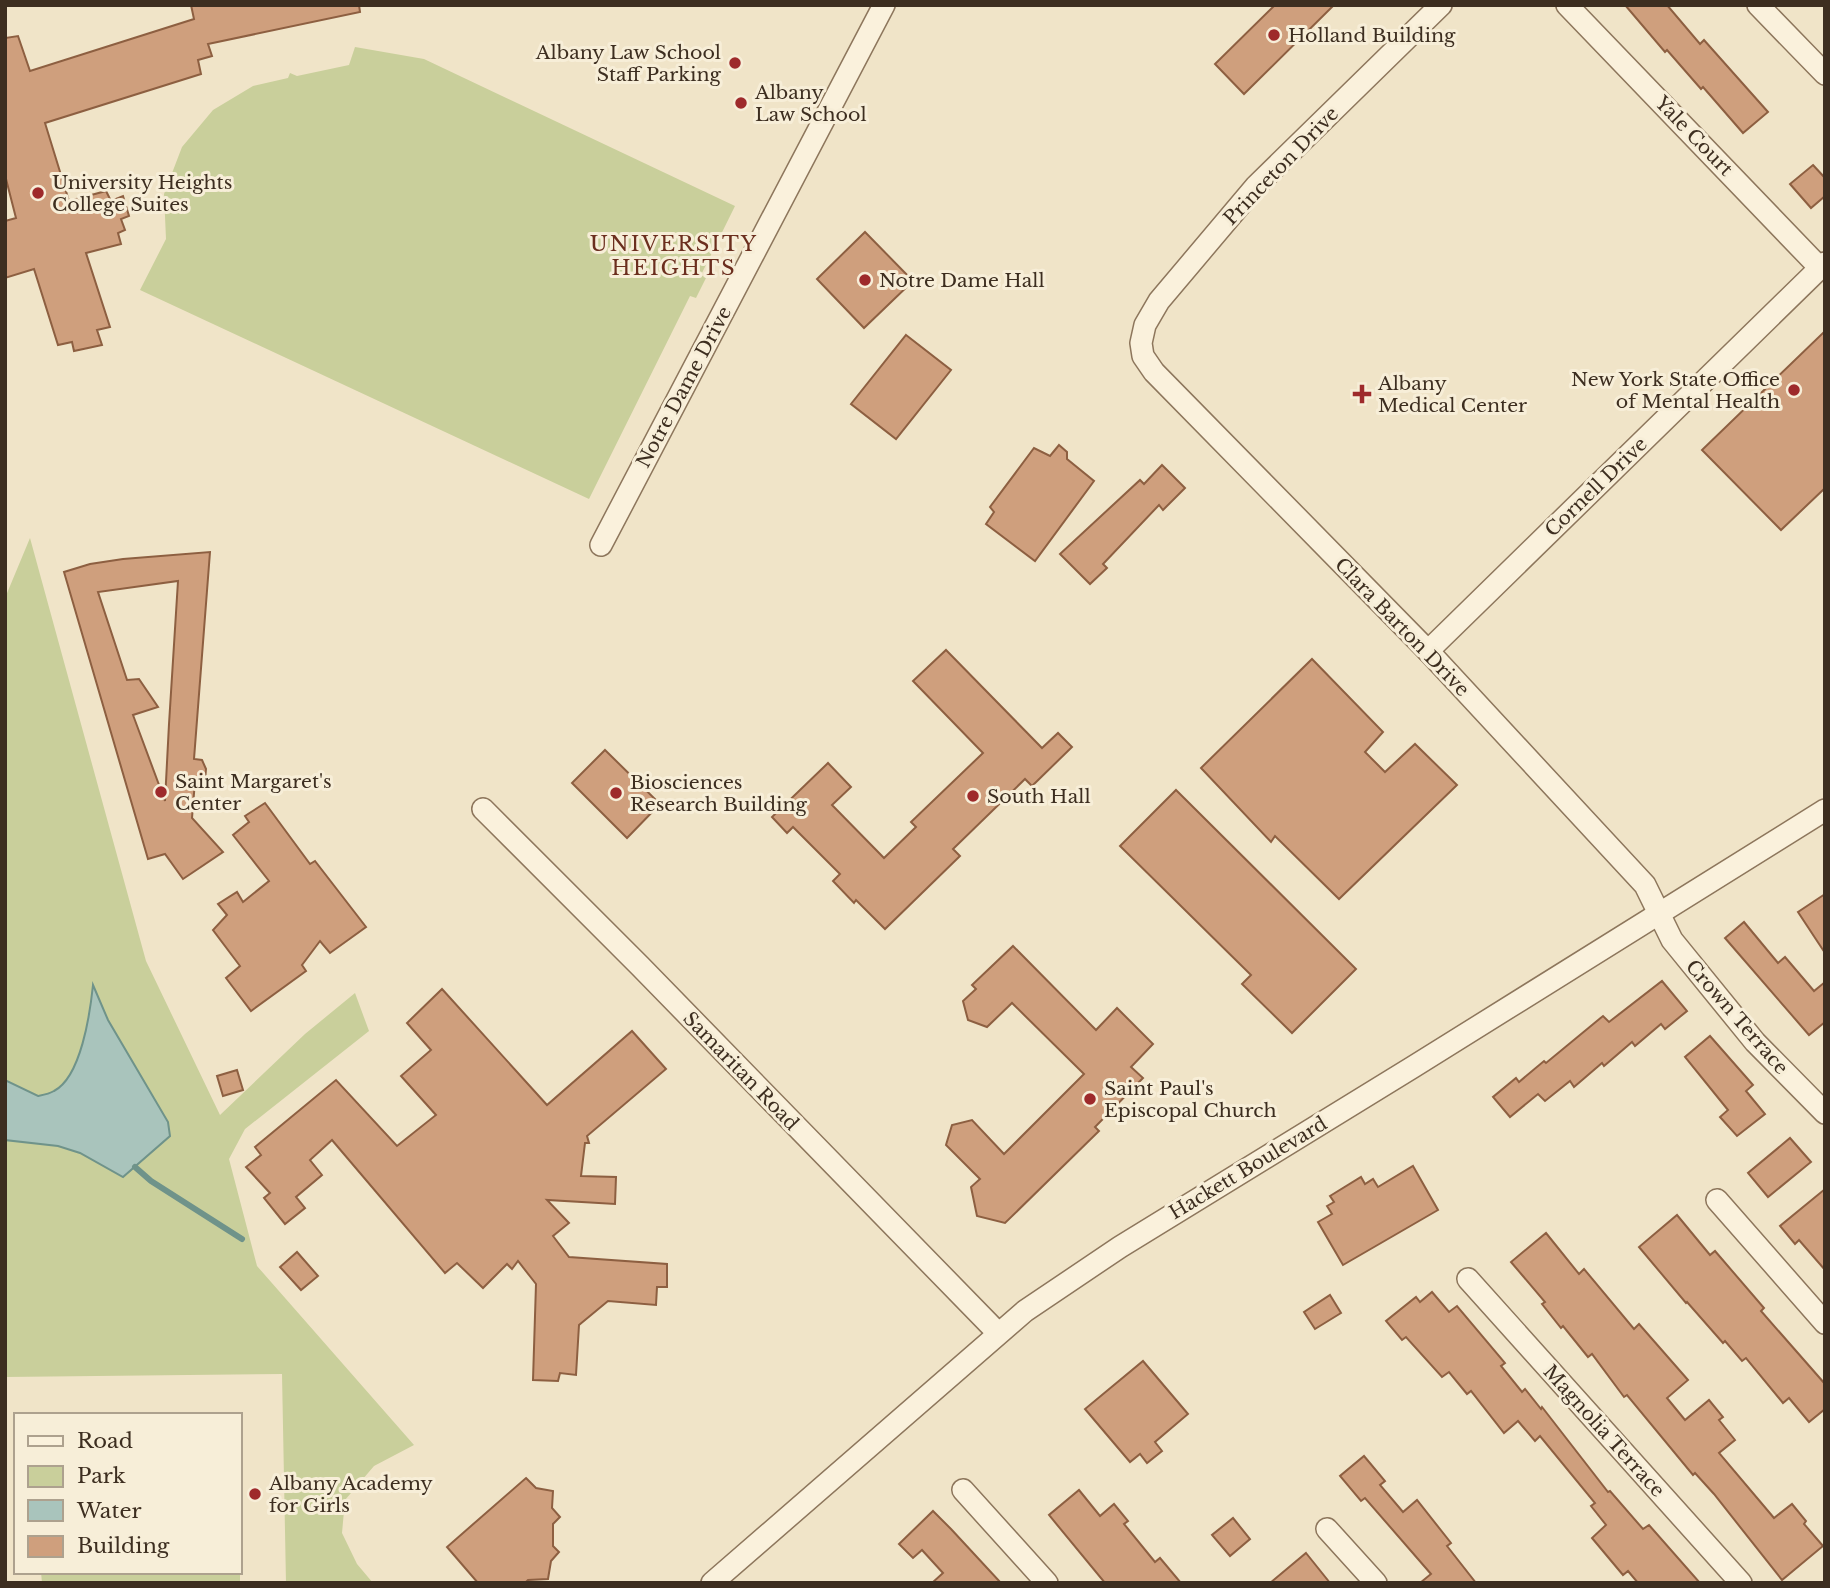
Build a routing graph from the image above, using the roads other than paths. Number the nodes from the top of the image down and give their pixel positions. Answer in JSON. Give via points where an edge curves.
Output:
{"nodes":[{"id":1,"x":884,"y":5,"type":"edge"},
{"id":2,"x":1441,"y":5,"type":"edge"},
{"id":3,"x":1567,"y":5,"type":"edge"},
{"id":4,"x":1758,"y":5,"type":"edge"},
{"id":5,"x":1825,"y":74,"type":"edge"},
{"id":6,"x":1823,"y":265,"type":"edge"},
{"id":7,"x":1141,"y":343,"type":"joint"},
{"id":8,"x":601,"y":545,"type":"dead end"},
{"id":9,"x":1427,"y":651,"type":"junction"},
{"id":10,"x":482,"y":809,"type":"dead end"},
{"id":11,"x":1825,"y":810,"type":"edge"},
{"id":12,"x":1659,"y":915,"type":"junction"},
{"id":13,"x":1825,"y":1112,"type":"edge"},
{"id":14,"x":1717,"y":1200,"type":"dead end"},
{"id":15,"x":1468,"y":1279,"type":"dead end"},
{"id":16,"x":1825,"y":1324,"type":"edge"},
{"id":17,"x":998,"y":1333,"type":"junction"},
{"id":18,"x":962,"y":1490,"type":"dead end"},
{"id":19,"x":1327,"y":1529,"type":"dead end"},
{"id":20,"x":712,"y":1583,"type":"edge"},
{"id":21,"x":1047,"y":1583,"type":"edge"},
{"id":22,"x":1377,"y":1583,"type":"edge"},
{"id":23,"x":1741,"y":1583,"type":"edge"}],
"edges":[{"from":1,"to":8,"type":"street","name":"Notre Dame Drive"},
{"from":2,"to":7,"type":"street","name":"Princeton Drive","via":[[1256,186],[1159,301]]},
{"from":3,"to":6,"type":"street","name":"Yale Court"},
{"from":4,"to":5,"type":"street"},
{"from":6,"to":9,"type":"street","name":"Cornell Drive"},
{"from":7,"to":9,"type":"street","name":"Clara Barton Drive","via":[[1154,372]]},
{"from":9,"to":12,"type":"street","name":"Clara Barton Drive","via":[[1645,885]]},
{"from":10,"to":17,"type":"street","name":"Samaritan Road"},
{"from":11,"to":12,"type":"street","name":"Hackett Boulevard"},
{"from":12,"to":13,"type":"street","name":"Crown Terrace","via":[[1672,940],[1755,1042]]},
{"from":12,"to":17,"type":"street","name":"Hackett Boulevard","via":[[1120,1247]]},
{"from":14,"to":16,"type":"street"},
{"from":15,"to":23,"type":"street","name":"Magnolia Terrace"},
{"from":17,"to":20,"type":"street","name":"Hackett Boulevard"},
{"from":18,"to":21,"type":"street"},
{"from":19,"to":22,"type":"street"}]}
